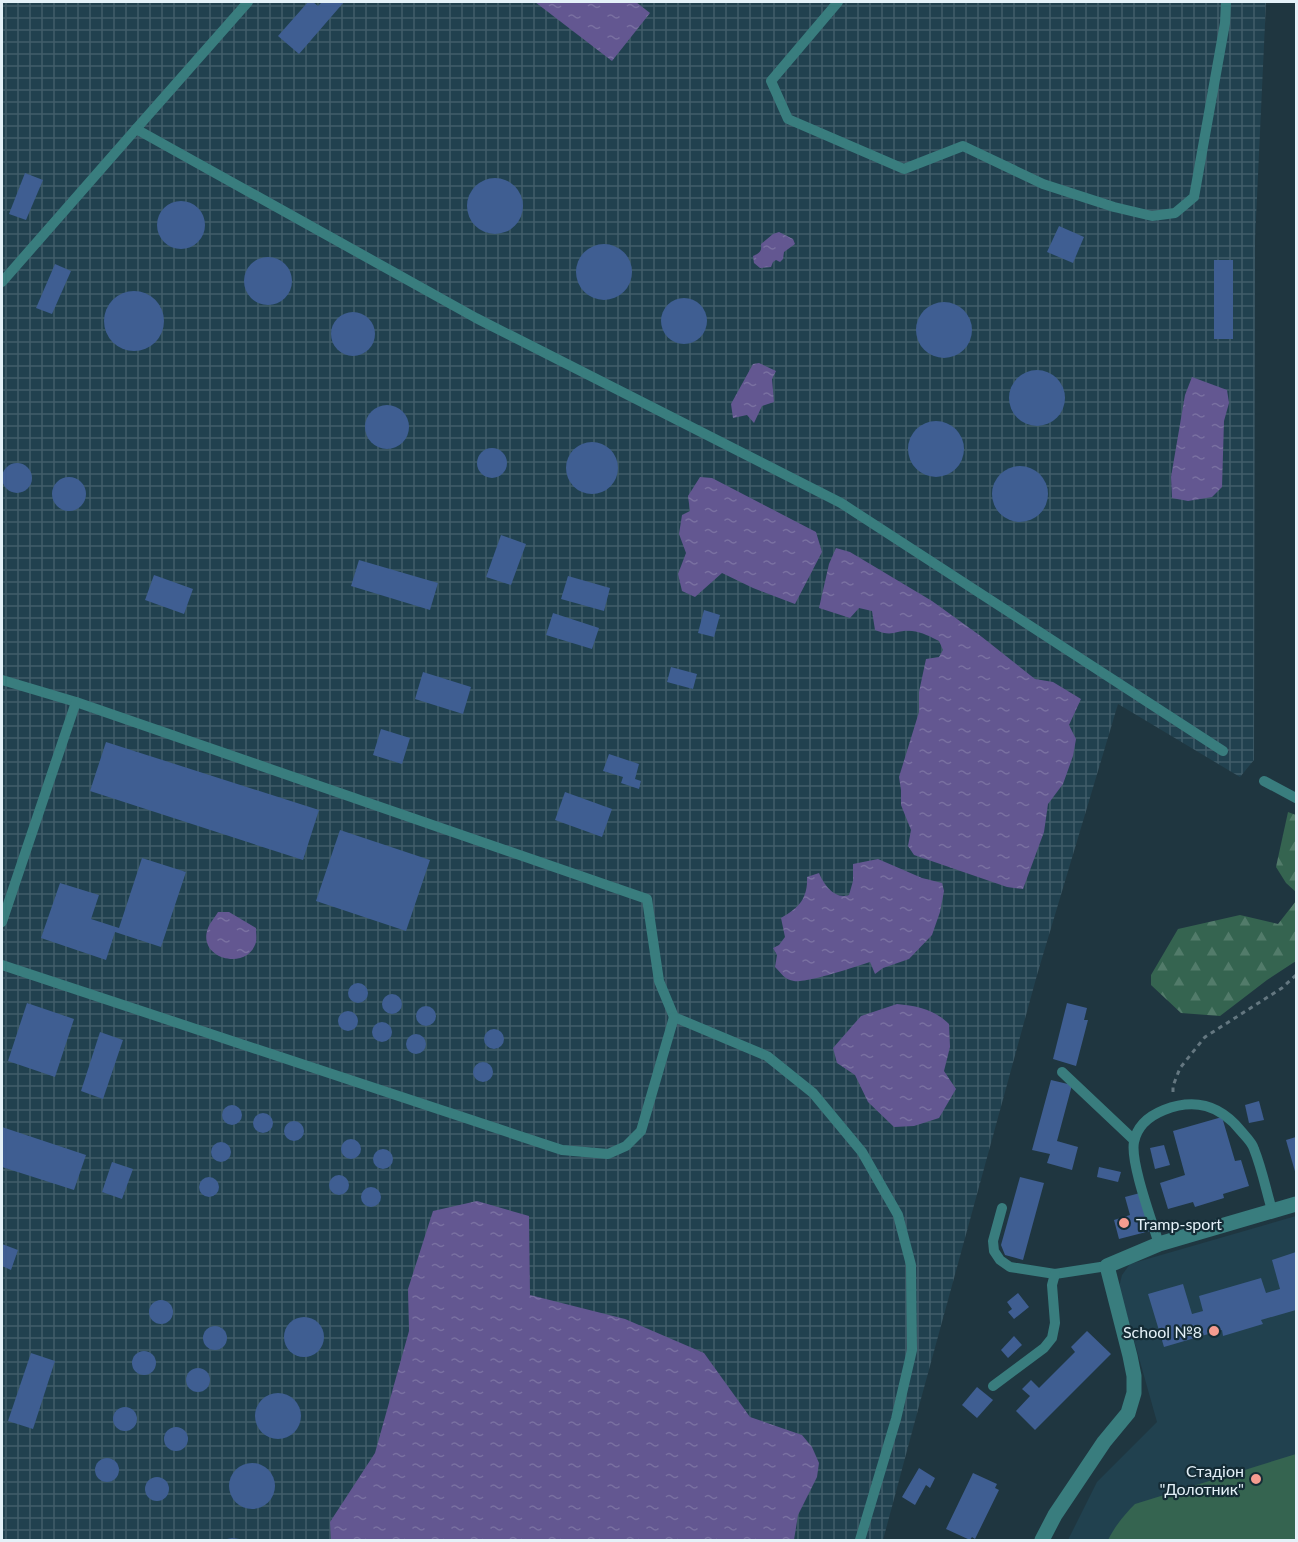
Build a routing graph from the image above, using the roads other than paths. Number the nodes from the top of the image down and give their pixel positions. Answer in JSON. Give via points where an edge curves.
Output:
{"nodes":[{"id":1,"x":248,"y":2,"type":"edge"},
{"id":2,"x":838,"y":2,"type":"edge"},
{"id":3,"x":1227,"y":2,"type":"edge"},
{"id":4,"x":136,"y":129,"type":"junction"},
{"id":5,"x":2,"y":282,"type":"edge"},
{"id":6,"x":2,"y":680,"type":"edge"},
{"id":7,"x":76,"y":702,"type":"junction"},
{"id":8,"x":1223,"y":752,"type":"dead end"},
{"id":9,"x":1264,"y":781,"type":"dead end"},
{"id":10,"x":1296,"y":798,"type":"edge"},
{"id":11,"x":2,"y":922,"type":"edge"},
{"id":12,"x":2,"y":965,"type":"edge"},
{"id":13,"x":674,"y":1017,"type":"junction"},
{"id":14,"x":1062,"y":1072,"type":"dead end"},
{"id":15,"x":1134,"y":1140,"type":"junction"},
{"id":16,"x":1296,"y":1204,"type":"edge"},
{"id":17,"x":1002,"y":1208,"type":"dead end"},
{"id":18,"x":1272,"y":1210,"type":"junction"},
{"id":19,"x":1159,"y":1244,"type":"junction"},
{"id":20,"x":1107,"y":1266,"type":"junction"},
{"id":21,"x":1055,"y":1274,"type":"junction"},
{"id":22,"x":993,"y":1386,"type":"dead end"},
{"id":23,"x":860,"y":1540,"type":"edge"},
{"id":24,"x":1042,"y":1540,"type":"edge"}],
"edges":[{"from":1,"to":4,"type":"lane"},
{"from":2,"to":3,"type":"lane","via":[[771,81],[788,119],[904,169],[963,146],[1043,184],[1152,216],[1175,213],[1194,197]]},
{"from":4,"to":5,"type":"lane"},
{"from":4,"to":8,"type":"lane","via":[[476,318],[841,503]]},
{"from":6,"to":7,"type":"lane"},
{"from":7,"to":11,"type":"lane"},
{"from":7,"to":13,"type":"lane","via":[[646,898],[659,981]]},
{"from":9,"to":10,"type":"lane"},
{"from":12,"to":13,"type":"lane","via":[[562,1150],[608,1154],[626,1146],[641,1131]]},
{"from":13,"to":23,"type":"lane","via":[[767,1056],[813,1092],[862,1152],[898,1215],[911,1265],[912,1350]]},
{"from":14,"to":15,"type":"lane"},
{"from":15,"to":18,"type":"lane","via":[[1152,1115],[1175,1106],[1209,1106],[1220,1111],[1254,1146]]},
{"from":15,"to":19,"type":"lane","via":[[1136,1168]]},
{"from":16,"to":18,"type":"street"},
{"from":17,"to":21,"type":"lane","via":[[993,1241],[1000,1260],[1010,1267]]},
{"from":18,"to":19,"type":"street"},
{"from":19,"to":20,"type":"street"},
{"from":20,"to":21,"type":"lane"},
{"from":20,"to":24,"type":"street","via":[[1130,1356],[1134,1394],[1128,1413],[1104,1442]]},
{"from":21,"to":22,"type":"lane","via":[[1052,1338]]}]}
